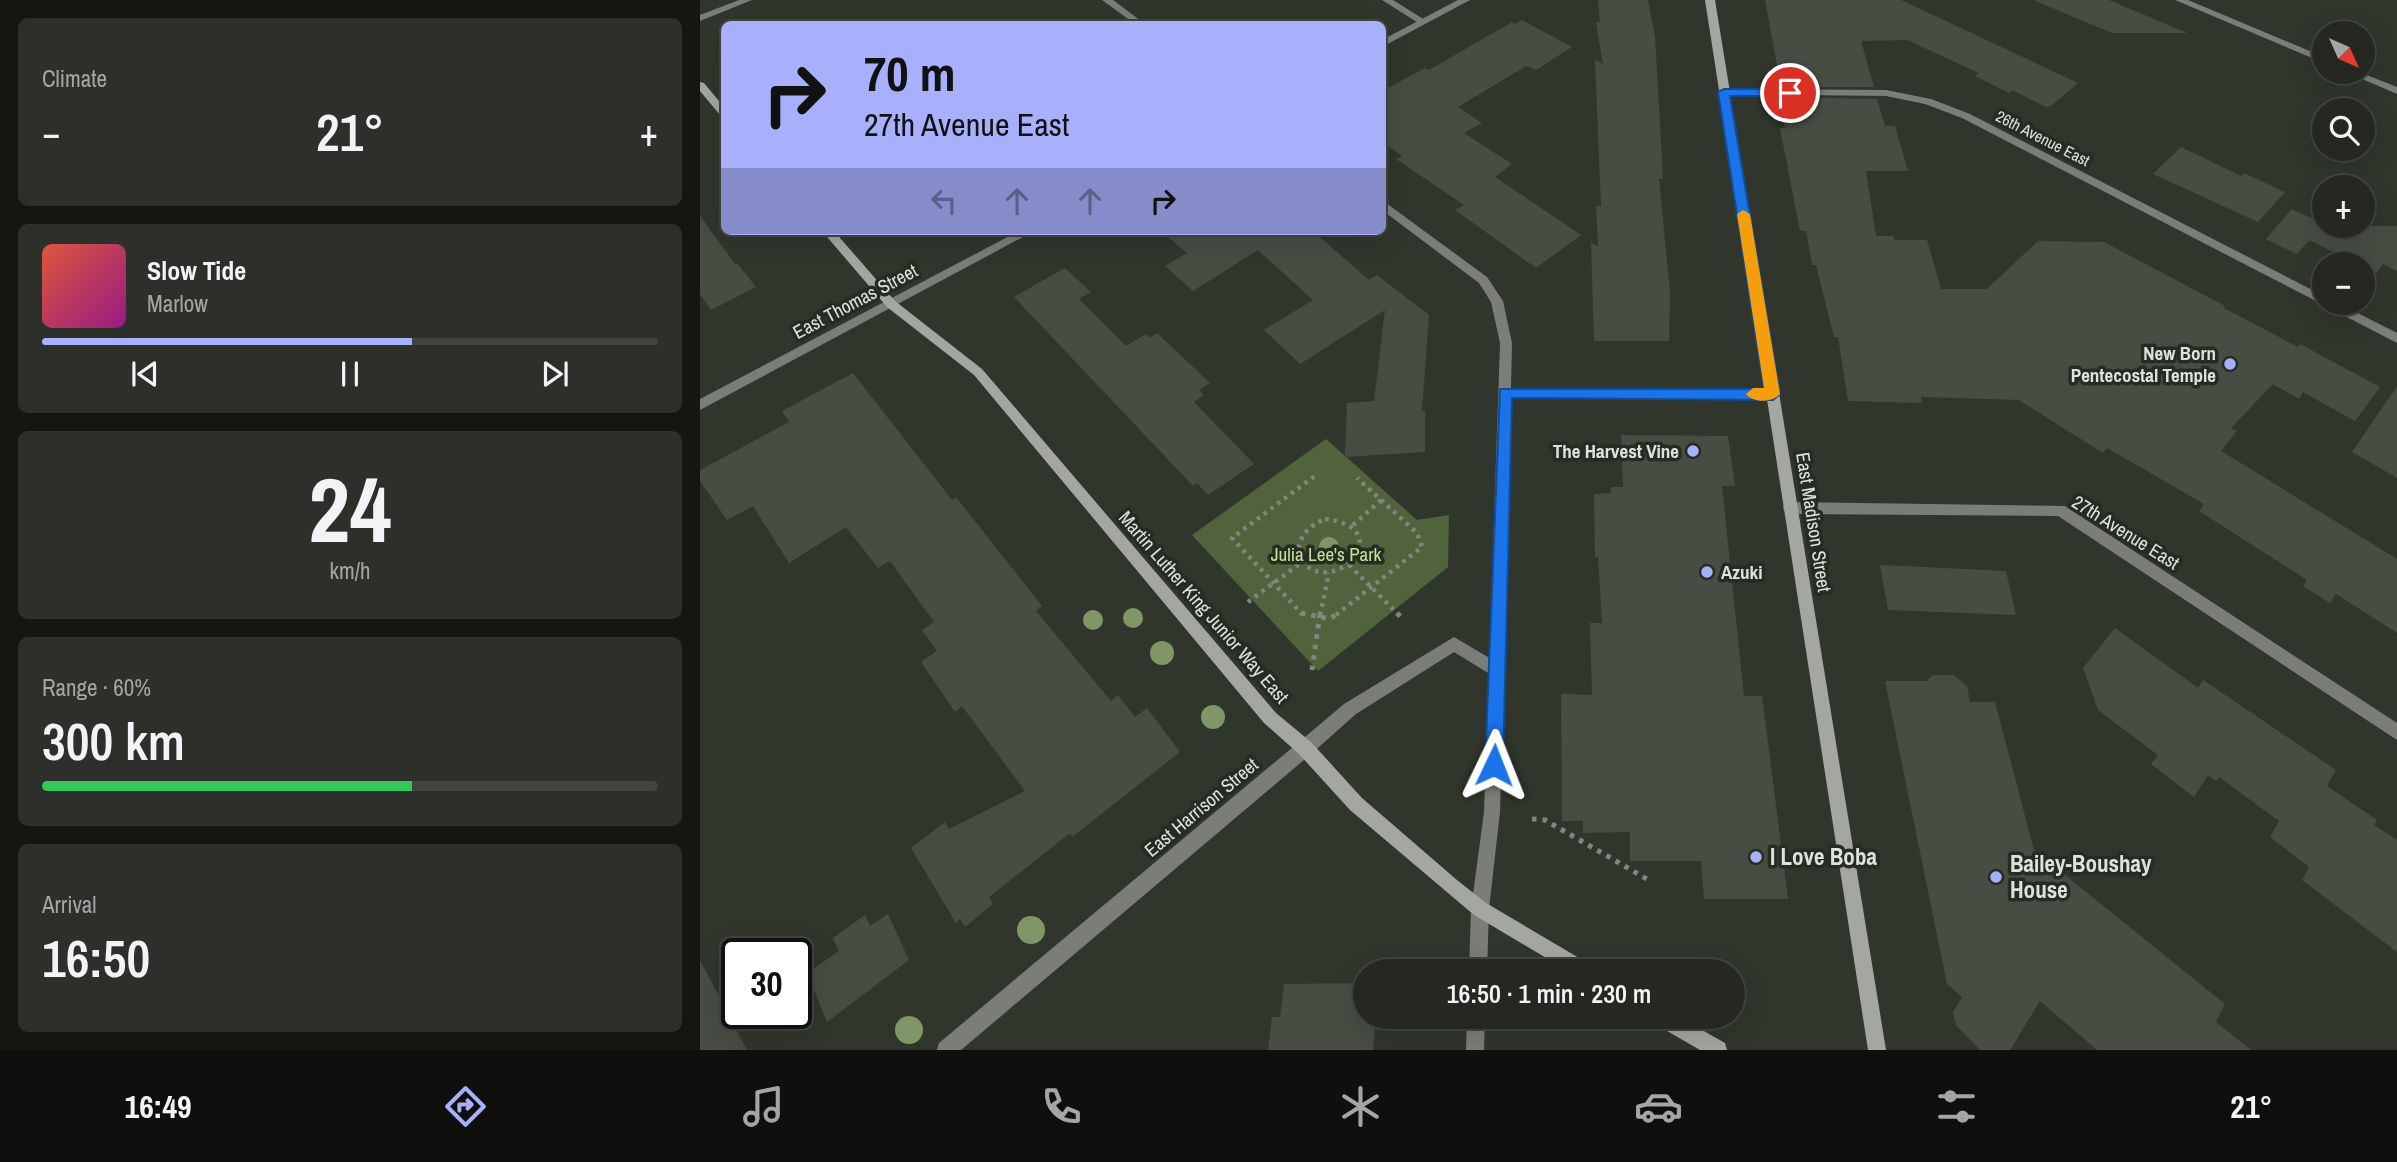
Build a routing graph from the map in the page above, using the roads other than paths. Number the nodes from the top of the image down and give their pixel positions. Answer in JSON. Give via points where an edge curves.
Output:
{"nodes":[{"id":1,"x":747,"y":0,"type":"edge"},
{"id":2,"x":1107,"y":0,"type":"edge"},
{"id":3,"x":1387,"y":0,"type":"edge"},
{"id":4,"x":1465,"y":0,"type":"edge"},
{"id":5,"x":1710,"y":0,"type":"edge"},
{"id":6,"x":2180,"y":0,"type":"edge"},
{"id":7,"x":700,"y":18,"type":"edge"},
{"id":8,"x":1136,"y":21,"type":"edge"},
{"id":9,"x":1423,"y":22,"type":"junction"},
{"id":10,"x":1386,"y":42,"type":"edge"},
{"id":11,"x":2312,"y":55,"type":"edge"},
{"id":12,"x":2375,"y":82,"type":"edge"},
{"id":13,"x":700,"y":85,"type":"edge"},
{"id":14,"x":2397,"y":91,"type":"edge"},
{"id":15,"x":1724,"y":92,"type":"junction"},
{"id":16,"x":721,"y":110,"type":"edge"},
{"id":17,"x":1386,"y":207,"type":"edge"},
{"id":18,"x":831,"y":235,"type":"edge"},
{"id":19,"x":1020,"y":235,"type":"edge"},
{"id":20,"x":2312,"y":295,"type":"edge"},
{"id":21,"x":891,"y":304,"type":"junction"},
{"id":22,"x":2352,"y":315,"type":"edge"},
{"id":23,"x":2397,"y":338,"type":"edge"},
{"id":24,"x":1505,"y":393,"type":"junction"},
{"id":25,"x":1773,"y":394,"type":"junction"},
{"id":26,"x":700,"y":405,"type":"edge"},
{"id":27,"x":1790,"y":508,"type":"junction"},
{"id":28,"x":1498,"y":671,"type":"junction"},
{"id":29,"x":2397,"y":732,"type":"edge"},
{"id":30,"x":1304,"y":748,"type":"junction"},
{"id":31,"x":1480,"y":909,"type":"junction"},
{"id":32,"x":1478,"y":959,"type":"edge"},
{"id":33,"x":1564,"y":959,"type":"edge"},
{"id":34,"x":1476,"y":1029,"type":"edge"},
{"id":35,"x":1682,"y":1029,"type":"edge"},
{"id":36,"x":946,"y":1050,"type":"edge"},
{"id":37,"x":1475,"y":1050,"type":"edge"},
{"id":38,"x":1718,"y":1050,"type":"edge"},
{"id":39,"x":1877,"y":1050,"type":"edge"}],
"edges":[{"from":1,"to":7,"type":"street"},
{"from":2,"to":8,"type":"street"},
{"from":3,"to":9,"type":"street"},
{"from":4,"to":9,"type":"street"},
{"from":5,"to":15,"type":"main road","name":"East Madison Street"},
{"from":6,"to":11,"type":"street"},
{"from":9,"to":10,"type":"street"},
{"from":12,"to":14,"type":"street"},
{"from":13,"to":16,"type":"main road"},
{"from":15,"to":20,"type":"street","name":"26th Avenue East","via":[[1886,93],[1927,101],[1966,116]]},
{"from":15,"to":25,"type":"main road","name":"East Madison Street"},
{"from":17,"to":24,"type":"street","via":[[1475,272],[1489,288],[1504,329]]},
{"from":18,"to":21,"type":"main road","name":"Martin Luther King Junior Way East"},
{"from":19,"to":21,"type":"street","name":"East Thomas Street"},
{"from":21,"to":26,"type":"street","name":"East Thomas Street"},
{"from":21,"to":30,"type":"main road","name":"Martin Luther King Junior Way East","via":[[978,372],[1270,718]]},
{"from":22,"to":23,"type":"street","name":"26th Avenue East"},
{"from":24,"to":25,"type":"street"},
{"from":24,"to":28,"type":"street"},
{"from":25,"to":27,"type":"main road","name":"East Madison Street"},
{"from":27,"to":29,"type":"street","name":"27th Avenue East","via":[[2060,510]]},
{"from":27,"to":39,"type":"main road","name":"East Madison Street"},
{"from":28,"to":30,"type":"street","name":"East Harrison Street","via":[[1454,644],[1350,709]]},
{"from":28,"to":31,"type":"street","via":[[1492,812]]},
{"from":30,"to":31,"type":"main road","name":"Martin Luther King Junior Way East","via":[[1356,804]]},
{"from":30,"to":36,"type":"street","name":"East Harrison Street"},
{"from":31,"to":32,"type":"street"},
{"from":31,"to":33,"type":"main road","name":"Martin Luther King Junior Way East"},
{"from":34,"to":37,"type":"street"},
{"from":35,"to":38,"type":"main road"}]}
